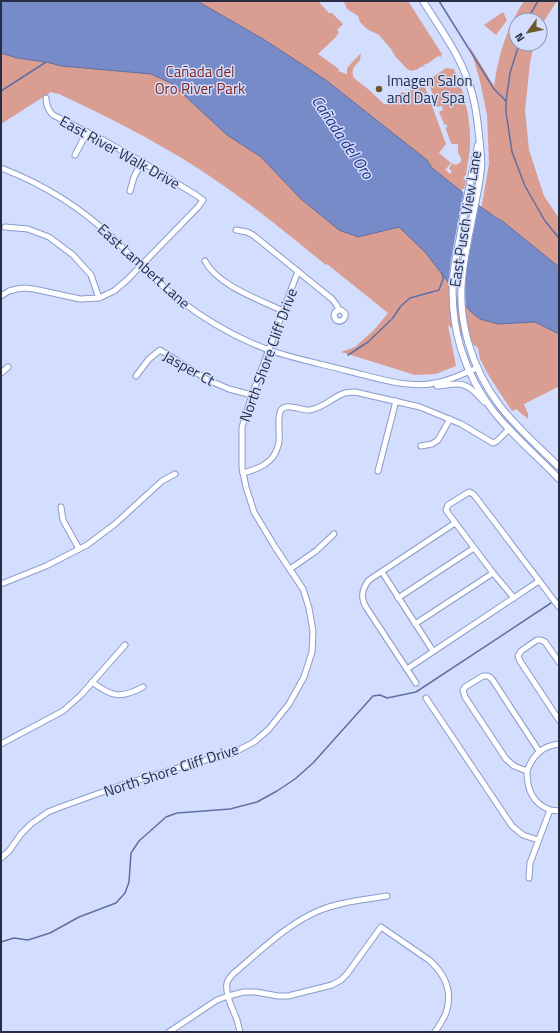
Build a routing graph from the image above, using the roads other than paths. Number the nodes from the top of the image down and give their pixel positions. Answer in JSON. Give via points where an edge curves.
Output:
{"nodes":[{"id":1,"x":423,"y":1,"type":"edge"},
{"id":2,"x":46,"y":98,"type":"dead end"},
{"id":3,"x":86,"y":132,"type":"junction"},
{"id":4,"x":479,"y":136,"type":"junction"},
{"id":5,"x":75,"y":155,"type":"dead end"},
{"id":6,"x":142,"y":162,"type":"junction"},
{"id":7,"x":1,"y":168,"type":"edge"},
{"id":8,"x":130,"y":191,"type":"dead end"},
{"id":9,"x":5,"y":226,"type":"dead end"},
{"id":10,"x":236,"y":230,"type":"dead end"},
{"id":11,"x":205,"y":261,"type":"dead end"},
{"id":12,"x":141,"y":266,"type":"junction"},
{"id":13,"x":298,"y":271,"type":"junction"},
{"id":14,"x":1,"y":296,"type":"edge"},
{"id":15,"x":99,"y":298,"type":"junction"},
{"id":16,"x":339,"y":310,"type":"dead end"},
{"id":17,"x":284,"y":311,"type":"junction"},
{"id":18,"x":269,"y":350,"type":"junction"},
{"id":19,"x":476,"y":365,"type":"junction"},
{"id":20,"x":8,"y":367,"type":"dead end"},
{"id":21,"x":469,"y":371,"type":"junction"},
{"id":22,"x":1,"y":372,"type":"edge"},
{"id":23,"x":136,"y":376,"type":"dead end"},
{"id":24,"x":426,"y":385,"type":"junction"},
{"id":25,"x":252,"y":395,"type":"junction"},
{"id":26,"x":396,"y":401,"type":"junction"},
{"id":27,"x":494,"y":412,"type":"junction"},
{"id":28,"x":450,"y":419,"type":"junction"},
{"id":29,"x":509,"y":429,"type":"junction"},
{"id":30,"x":421,"y":446,"type":"dead end"},
{"id":31,"x":530,"y":450,"type":"junction"},
{"id":32,"x":559,"y":467,"type":"edge"},
{"id":33,"x":378,"y":471,"type":"dead end"},
{"id":34,"x":559,"y":472,"type":"edge"},
{"id":35,"x":243,"y":473,"type":"junction"},
{"id":36,"x":175,"y":474,"type":"dead end"},
{"id":37,"x":559,"y":479,"type":"edge"},
{"id":38,"x":62,"y":507,"type":"dead end"},
{"id":39,"x":455,"y":523,"type":"junction"},
{"id":40,"x":334,"y":534,"type":"dead end"},
{"id":41,"x":474,"y":548,"type":"junction"},
{"id":42,"x":79,"y":549,"type":"junction"},
{"id":43,"x":290,"y":569,"type":"junction"},
{"id":44,"x":382,"y":572,"type":"junction"},
{"id":45,"x":493,"y":573,"type":"junction"},
{"id":46,"x":539,"y":581,"type":"junction"},
{"id":47,"x":1,"y":584,"type":"edge"},
{"id":48,"x":398,"y":598,"type":"junction"},
{"id":49,"x":514,"y":598,"type":"junction"},
{"id":50,"x":559,"y":607,"type":"edge"},
{"id":51,"x":415,"y":624,"type":"junction"},
{"id":52,"x":125,"y":645,"type":"dead end"},
{"id":53,"x":433,"y":651,"type":"junction"},
{"id":54,"x":559,"y":662,"type":"edge"},
{"id":55,"x":407,"y":669,"type":"junction"},
{"id":56,"x":92,"y":682,"type":"junction"},
{"id":57,"x":416,"y":682,"type":"dead end"},
{"id":58,"x":143,"y":687,"type":"dead end"},
{"id":59,"x":426,"y":698,"type":"dead end"},
{"id":60,"x":559,"y":720,"type":"edge"},
{"id":61,"x":1,"y":744,"type":"edge"},
{"id":62,"x":559,"y":744,"type":"edge"},
{"id":63,"x":539,"y":752,"type":"junction"},
{"id":64,"x":528,"y":771,"type":"junction"},
{"id":65,"x":550,"y":810,"type":"junction"},
{"id":66,"x":559,"y":811,"type":"edge"},
{"id":67,"x":538,"y":840,"type":"junction"},
{"id":68,"x":1,"y":858,"type":"edge"},
{"id":69,"x":529,"y":878,"type":"dead end"},
{"id":70,"x":387,"y":896,"type":"dead end"},
{"id":71,"x":228,"y":996,"type":"junction"},
{"id":72,"x":169,"y":1032,"type":"edge"},
{"id":73,"x":240,"y":1032,"type":"edge"},
{"id":74,"x":435,"y":1032,"type":"edge"}],
"edges":[{"from":1,"to":4,"type":"main road","name":"East Pusch View Lane","via":[[466,74],[474,100]]},
{"from":2,"to":3,"type":"street","name":"East River Walk Drive","via":[[46,105],[53,115]]},
{"from":3,"to":5,"type":"street"},
{"from":3,"to":6,"type":"street","name":"East River Walk Drive"},
{"from":4,"to":19,"type":"main road","name":"East Pusch View Lane","via":[[482,166],[461,289],[463,321]]},
{"from":4,"to":21,"type":"main road","name":"East Pusch View Lane","via":[[453,284],[455,322]]},
{"from":6,"to":8,"type":"street","via":[[134,176]]},
{"from":6,"to":12,"type":"street","name":"East River Walk Drive","via":[[203,200]]},
{"from":7,"to":12,"type":"street","name":"East Lambert Lane","via":[[36,184],[80,211],[98,224]]},
{"from":9,"to":15,"type":"street","via":[[28,229],[48,238],[73,256],[91,275]]},
{"from":10,"to":13,"type":"street","via":[[253,235]]},
{"from":11,"to":17,"type":"street","via":[[211,270],[229,284]]},
{"from":12,"to":15,"type":"street","via":[[114,291]]},
{"from":12,"to":18,"type":"street","name":"East Lambert Lane","via":[[200,315]]},
{"from":13,"to":16,"type":"street","via":[[332,299]]},
{"from":13,"to":17,"type":"street","name":"North Shore Cliff Drive"},
{"from":14,"to":15,"type":"street","via":[[9,291],[24,288],[80,299]]},
{"from":17,"to":18,"type":"street","name":"North Shore Cliff Drive"},
{"from":18,"to":24,"type":"street","name":"East Lambert Lane","via":[[389,380]]},
{"from":18,"to":25,"type":"street","name":"North Shore Cliff Drive"},
{"from":19,"to":21,"type":"street","name":"East Lambert Lane"},
{"from":19,"to":32,"type":"main road","name":"East Pusch View Lane","via":[[500,407]]},
{"from":20,"to":22,"type":"street"},
{"from":21,"to":24,"type":"street","name":"East Lambert Lane","via":[[447,381]]},
{"from":21,"to":27,"type":"main road","name":"East Pusch View Lane"},
{"from":23,"to":25,"type":"street","name":"Jasper Ct","via":[[160,350],[208,380],[229,390]]},
{"from":24,"to":27,"type":"street","via":[[464,385],[473,390]]},
{"from":25,"to":35,"type":"street","name":"North Shore Cliff Drive","via":[[242,427]]},
{"from":26,"to":28,"type":"street"},
{"from":26,"to":33,"type":"street"},
{"from":26,"to":35,"type":"street","via":[[349,392],[310,410],[285,407],[281,410],[278,447],[274,456],[255,470]]},
{"from":27,"to":29,"type":"main road","name":"East Pusch View Lane"},
{"from":28,"to":29,"type":"street","via":[[493,443]]},
{"from":28,"to":30,"type":"street","via":[[438,440]]},
{"from":29,"to":31,"type":"main road","name":"East Pusch View Lane"},
{"from":31,"to":34,"type":"main road","via":[[535,450]]},
{"from":31,"to":37,"type":"main road"},
{"from":35,"to":43,"type":"street","name":"North Shore Cliff Drive","via":[[254,512]]},
{"from":36,"to":42,"type":"street","via":[[162,481],[114,524]]},
{"from":38,"to":42,"type":"street","via":[[63,520]]},
{"from":39,"to":41,"type":"street"},
{"from":39,"to":44,"type":"street"},
{"from":39,"to":46,"type":"street","via":[[446,510],[447,507],[469,492],[473,494]]},
{"from":40,"to":43,"type":"street","via":[[316,551]]},
{"from":41,"to":45,"type":"street"},
{"from":41,"to":48,"type":"street"},
{"from":42,"to":47,"type":"street","via":[[46,566]]},
{"from":43,"to":68,"type":"street","name":"North Shore Cliff Drive","via":[[303,589],[309,608],[313,631],[312,652],[304,677],[289,704],[269,729],[254,742],[234,753],[122,785],[48,812],[31,824]]},
{"from":44,"to":48,"type":"street"},
{"from":44,"to":55,"type":"street","via":[[369,580],[364,588],[362,600]]},
{"from":45,"to":49,"type":"street"},
{"from":45,"to":51,"type":"street"},
{"from":46,"to":49,"type":"street"},
{"from":46,"to":50,"type":"street"},
{"from":48,"to":51,"type":"street"},
{"from":49,"to":53,"type":"street"},
{"from":51,"to":53,"type":"street"},
{"from":52,"to":56,"type":"street"},
{"from":53,"to":55,"type":"street"},
{"from":54,"to":60,"type":"street","via":[[541,640],[520,651],[518,656]]},
{"from":55,"to":57,"type":"street"},
{"from":56,"to":58,"type":"street","via":[[118,695],[126,695]]},
{"from":56,"to":61,"type":"street","via":[[63,711]]},
{"from":59,"to":67,"type":"street","via":[[512,826],[524,835]]},
{"from":62,"to":63,"type":"street"},
{"from":63,"to":64,"type":"street"},
{"from":63,"to":64,"type":"street","via":[[492,679],[483,676],[465,687],[465,697],[506,759],[514,766]]},
{"from":64,"to":65,"type":"street","via":[[527,780],[532,795],[540,805]]},
{"from":65,"to":66,"type":"street"},
{"from":65,"to":67,"type":"street"},
{"from":67,"to":69,"type":"street","via":[[530,863]]},
{"from":70,"to":71,"type":"street","via":[[331,906],[300,921],[279,935],[230,977],[227,983]]},
{"from":71,"to":72,"type":"street","via":[[217,1000]]},
{"from":71,"to":73,"type":"street"},
{"from":71,"to":74,"type":"street","via":[[244,992],[288,996],[332,985],[347,974],[381,926],[429,960],[445,980],[448,988],[448,1005]]}]}
